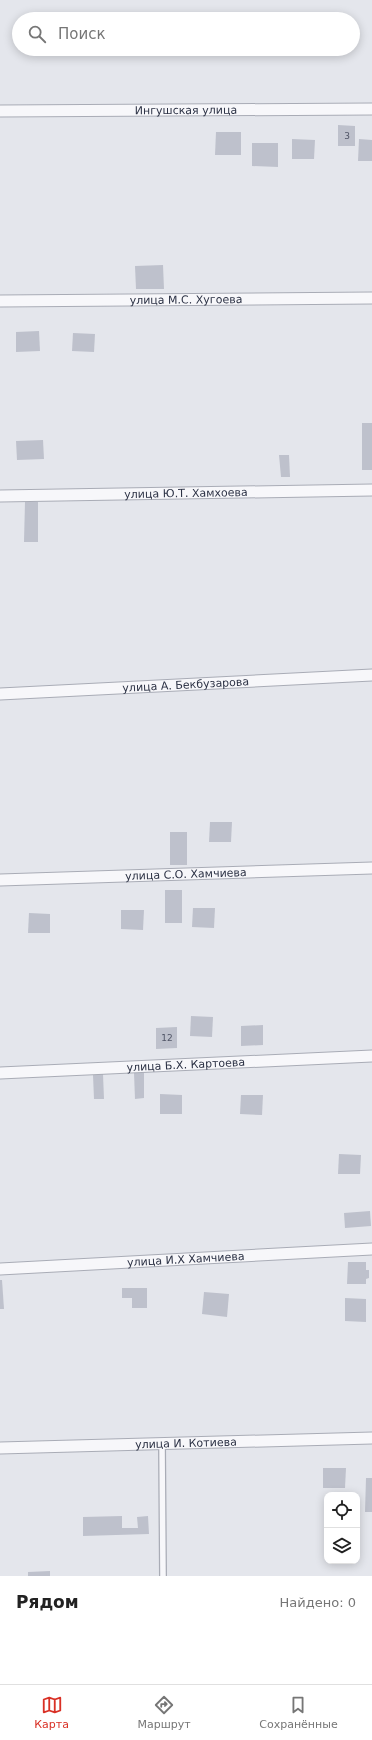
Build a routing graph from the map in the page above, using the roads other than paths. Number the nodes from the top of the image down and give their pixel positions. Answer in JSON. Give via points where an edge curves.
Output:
{"nodes":[{"id":1,"x":372,"y":109,"type":"edge"},
{"id":2,"x":0,"y":111,"type":"edge"},
{"id":3,"x":372,"y":298,"type":"edge"},
{"id":4,"x":0,"y":301,"type":"edge"},
{"id":5,"x":372,"y":490,"type":"edge"},
{"id":6,"x":0,"y":496,"type":"edge"},
{"id":7,"x":372,"y":675,"type":"edge"},
{"id":8,"x":0,"y":694,"type":"edge"},
{"id":9,"x":372,"y":868,"type":"edge"},
{"id":10,"x":0,"y":880,"type":"edge"},
{"id":11,"x":372,"y":1056,"type":"edge"},
{"id":12,"x":0,"y":1073,"type":"edge"},
{"id":13,"x":372,"y":1250,"type":"edge"},
{"id":14,"x":0,"y":1269,"type":"edge"},
{"id":15,"x":372,"y":1438,"type":"edge"},
{"id":16,"x":162,"y":1443,"type":"junction"},
{"id":17,"x":0,"y":1448,"type":"edge"},
{"id":18,"x":163,"y":1576,"type":"edge"}],
"edges":[{"from":1,"to":2,"type":"street","name":"Ингушская улица"},
{"from":3,"to":4,"type":"street","name":"улица М.С. Хугоева"},
{"from":5,"to":6,"type":"street","name":"улица Ю.Т. Хамхоева"},
{"from":7,"to":8,"type":"street","name":"улица А. Бекбузарова"},
{"from":9,"to":10,"type":"street","name":"улица С.О. Хамчиева"},
{"from":11,"to":12,"type":"street","name":"улица Б.Х. Картоева"},
{"from":13,"to":14,"type":"street","name":"улица И.Х Хамчиева"},
{"from":15,"to":16,"type":"street","name":"улица И. Котиева"},
{"from":16,"to":17,"type":"street","name":"улица И. Котиева"},
{"from":16,"to":18,"type":"lane"}]}
